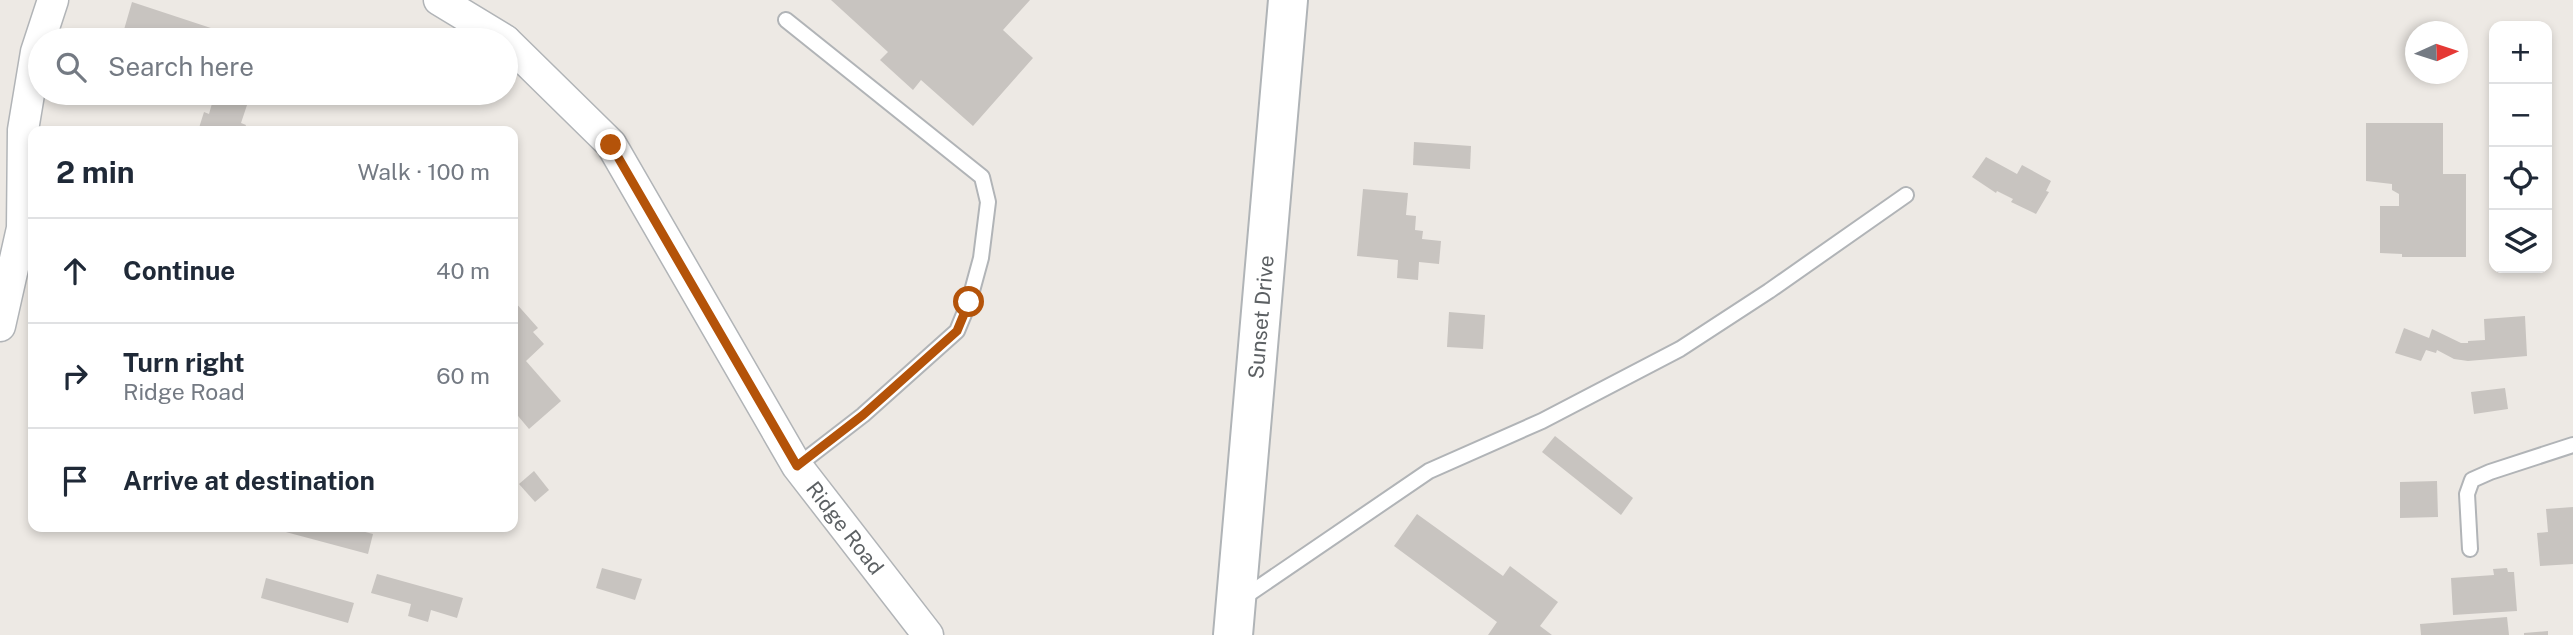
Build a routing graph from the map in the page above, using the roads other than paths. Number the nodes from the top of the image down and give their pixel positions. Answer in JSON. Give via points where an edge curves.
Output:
{"nodes":[{"id":1,"x":53,"y":0,"type":"edge"},
{"id":2,"x":439,"y":0,"type":"edge"},
{"id":3,"x":1288,"y":0,"type":"edge"},
{"id":4,"x":786,"y":20,"type":"dead end"},
{"id":5,"x":44,"y":28,"type":"edge"},
{"id":6,"x":484,"y":28,"type":"edge"},
{"id":7,"x":518,"y":54,"type":"edge"},
{"id":8,"x":28,"y":104,"type":"edge"},
{"id":9,"x":1906,"y":195,"type":"dead end"},
{"id":10,"x":0,"y":326,"type":"edge"},
{"id":11,"x":2573,"y":445,"type":"edge"},
{"id":12,"x":797,"y":466,"type":"junction"},
{"id":13,"x":2470,"y":549,"type":"dead end"},
{"id":14,"x":1234,"y":619,"type":"edge"},
{"id":15,"x":928,"y":635,"type":"edge"}],
"edges":[{"from":1,"to":5,"type":"street"},
{"from":2,"to":6,"type":"street","name":"Ridge Road"},
{"from":3,"to":14,"type":"main road","name":"Sunset Drive"},
{"from":4,"to":12,"type":"lane","via":[[982,177],[988,202],[981,258],[957,331],[863,415]]},
{"from":7,"to":12,"type":"street","name":"Ridge Road","via":[[611,145]]},
{"from":8,"to":10,"type":"street","via":[[22,228]]},
{"from":9,"to":14,"type":"lane","via":[[1680,349],[1542,421],[1429,471]]},
{"from":11,"to":13,"type":"lane","via":[[2472,480],[2467,494]]},
{"from":12,"to":15,"type":"street","name":"Ridge Road"}]}
